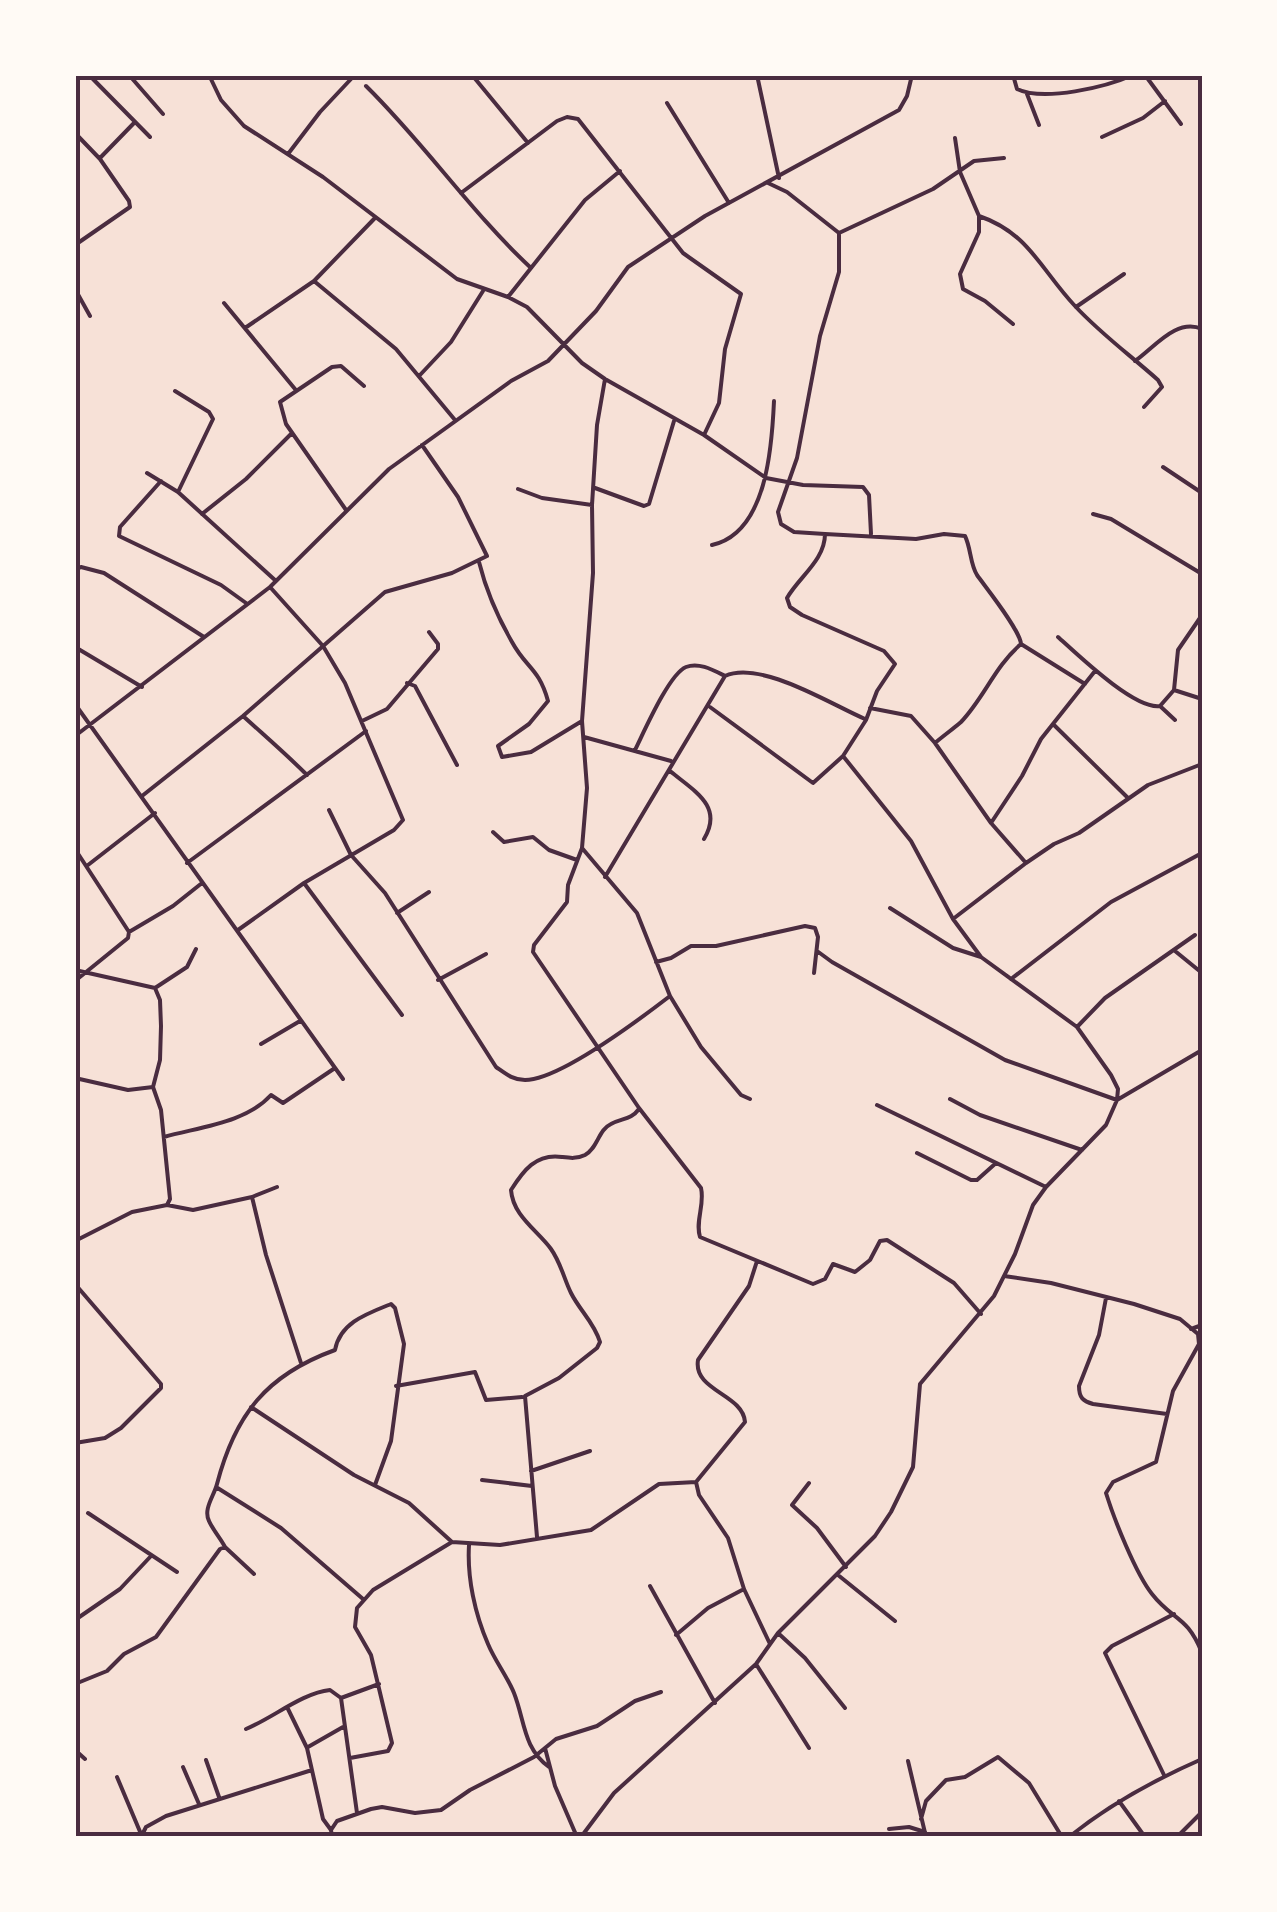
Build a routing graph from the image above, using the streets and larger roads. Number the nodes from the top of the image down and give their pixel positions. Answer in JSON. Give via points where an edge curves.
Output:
{"nodes":[{"id":1,"x":89,"y":75,"type":"edge"},
{"id":2,"x":130,"y":75,"type":"edge"},
{"id":3,"x":209,"y":75,"type":"edge"},
{"id":4,"x":472,"y":75,"type":"edge"},
{"id":5,"x":757,"y":75,"type":"edge"},
{"id":6,"x":912,"y":75,"type":"edge"},
{"id":7,"x":1013,"y":75,"type":"edge"},
{"id":8,"x":1133,"y":75,"type":"edge"},
{"id":9,"x":1145,"y":75,"type":"edge"},
{"id":10,"x":351,"y":80,"type":"dead end"},
{"id":11,"x":366,"y":86,"type":"dead end"},
{"id":12,"x":1027,"y":94,"type":"junction"},
{"id":13,"x":1166,"y":101,"type":"junction"},
{"id":14,"x":668,"y":103,"type":"dead end"},
{"id":15,"x":163,"y":114,"type":"dead end"},
{"id":16,"x":135,"y":122,"type":"junction"},
{"id":17,"x":1039,"y":124,"type":"dead end"},
{"id":18,"x":1181,"y":124,"type":"dead end"},
{"id":19,"x":75,"y":134,"type":"edge"},
{"id":20,"x":1102,"y":137,"type":"dead end"},
{"id":21,"x":150,"y":138,"type":"dead end"},
{"id":22,"x":955,"y":138,"type":"dead end"},
{"id":23,"x":528,"y":143,"type":"junction"},
{"id":24,"x":288,"y":154,"type":"junction"},
{"id":25,"x":1004,"y":158,"type":"dead end"},
{"id":26,"x":100,"y":159,"type":"junction"},
{"id":27,"x":620,"y":172,"type":"junction"},
{"id":28,"x":960,"y":172,"type":"junction"},
{"id":29,"x":779,"y":178,"type":"junction"},
{"id":30,"x":768,"y":184,"type":"junction"},
{"id":31,"x":460,"y":193,"type":"junction"},
{"id":32,"x":730,"y":203,"type":"junction"},
{"id":33,"x":979,"y":216,"type":"junction"},
{"id":34,"x":374,"y":219,"type":"junction"},
{"id":35,"x":839,"y":233,"type":"junction"},
{"id":36,"x":670,"y":238,"type":"junction"},
{"id":37,"x":75,"y":245,"type":"edge"},
{"id":38,"x":532,"y":268,"type":"junction"},
{"id":39,"x":1124,"y":274,"type":"dead end"},
{"id":40,"x":314,"y":280,"type":"junction"},
{"id":41,"x":75,"y":289,"type":"edge"},
{"id":42,"x":483,"y":290,"type":"junction"},
{"id":43,"x":508,"y":297,"type":"junction"},
{"id":44,"x":224,"y":304,"type":"dead end"},
{"id":45,"x":1076,"y":307,"type":"junction"},
{"id":46,"x":90,"y":316,"type":"dead end"},
{"id":47,"x":1013,"y":324,"type":"dead end"},
{"id":48,"x":244,"y":328,"type":"junction"},
{"id":49,"x":1202,"y":329,"type":"edge"},
{"id":50,"x":565,"y":344,"type":"junction"},
{"id":51,"x":1134,"y":361,"type":"junction"},
{"id":52,"x":420,"y":375,"type":"junction"},
{"id":53,"x":605,"y":379,"type":"junction"},
{"id":54,"x":364,"y":386,"type":"dead end"},
{"id":55,"x":295,"y":389,"type":"junction"},
{"id":56,"x":176,"y":391,"type":"dead end"},
{"id":57,"x":774,"y":401,"type":"dead end"},
{"id":58,"x":1144,"y":407,"type":"dead end"},
{"id":59,"x":455,"y":420,"type":"junction"},
{"id":60,"x":674,"y":421,"type":"junction"},
{"id":61,"x":292,"y":433,"type":"junction"},
{"id":62,"x":704,"y":435,"type":"junction"},
{"id":63,"x":421,"y":444,"type":"junction"},
{"id":64,"x":1163,"y":467,"type":"dead end"},
{"id":65,"x":147,"y":473,"type":"dead end"},
{"id":66,"x":766,"y":478,"type":"junction"},
{"id":67,"x":161,"y":482,"type":"junction"},
{"id":68,"x":790,"y":484,"type":"junction"},
{"id":69,"x":593,"y":487,"type":"junction"},
{"id":70,"x":518,"y":489,"type":"dead end"},
{"id":71,"x":178,"y":492,"type":"junction"},
{"id":72,"x":1202,"y":493,"type":"edge"},
{"id":73,"x":592,"y":504,"type":"junction"},
{"id":74,"x":346,"y":510,"type":"junction"},
{"id":75,"x":202,"y":514,"type":"junction"},
{"id":76,"x":1093,"y":514,"type":"dead end"},
{"id":77,"x":824,"y":534,"type":"junction"},
{"id":78,"x":871,"y":534,"type":"junction"},
{"id":79,"x":712,"y":545,"type":"dead end"},
{"id":80,"x":479,"y":562,"type":"junction"},
{"id":81,"x":75,"y":570,"type":"edge"},
{"id":82,"x":1202,"y":574,"type":"edge"},
{"id":83,"x":276,"y":581,"type":"junction"},
{"id":84,"x":270,"y":587,"type":"junction"},
{"id":85,"x":248,"y":604,"type":"junction"},
{"id":86,"x":1202,"y":614,"type":"edge"},
{"id":87,"x":429,"y":632,"type":"dead end"},
{"id":88,"x":1058,"y":637,"type":"dead end"},
{"id":89,"x":204,"y":638,"type":"junction"},
{"id":90,"x":1022,"y":644,"type":"junction"},
{"id":91,"x":323,"y":646,"type":"junction"},
{"id":92,"x":75,"y":647,"type":"edge"},
{"id":93,"x":1096,"y":671,"type":"junction"},
{"id":94,"x":725,"y":676,"type":"junction"},
{"id":95,"x":407,"y":683,"type":"junction"},
{"id":96,"x":1085,"y":684,"type":"junction"},
{"id":97,"x":142,"y":687,"type":"junction"},
{"id":98,"x":1174,"y":690,"type":"junction"},
{"id":99,"x":1202,"y":699,"type":"edge"},
{"id":100,"x":75,"y":704,"type":"edge"},
{"id":101,"x":1160,"y":706,"type":"junction"},
{"id":102,"x":710,"y":707,"type":"junction"},
{"id":103,"x":870,"y":708,"type":"junction"},
{"id":104,"x":243,"y":716,"type":"junction"},
{"id":105,"x":866,"y":720,"type":"junction"},
{"id":106,"x":1175,"y":720,"type":"dead end"},
{"id":107,"x":362,"y":722,"type":"junction"},
{"id":108,"x":582,"y":722,"type":"junction"},
{"id":109,"x":92,"y":723,"type":"junction"},
{"id":110,"x":1052,"y":724,"type":"junction"},
{"id":111,"x":366,"y":731,"type":"junction"},
{"id":112,"x":75,"y":736,"type":"edge"},
{"id":113,"x":584,"y":738,"type":"junction"},
{"id":114,"x":935,"y":743,"type":"junction"},
{"id":115,"x":634,"y":750,"type":"junction"},
{"id":116,"x":843,"y":756,"type":"junction"},
{"id":117,"x":672,"y":761,"type":"junction"},
{"id":118,"x":1202,"y":764,"type":"edge"},
{"id":119,"x":457,"y":765,"type":"dead end"},
{"id":120,"x":670,"y":771,"type":"junction"},
{"id":121,"x":307,"y":775,"type":"junction"},
{"id":122,"x":142,"y":796,"type":"junction"},
{"id":123,"x":1128,"y":798,"type":"junction"},
{"id":124,"x":328,"y":810,"type":"dead end"},
{"id":125,"x":155,"y":813,"type":"junction"},
{"id":126,"x":991,"y":823,"type":"junction"},
{"id":127,"x":493,"y":832,"type":"dead end"},
{"id":128,"x":704,"y":840,"type":"dead end"},
{"id":129,"x":582,"y":848,"type":"junction"},
{"id":130,"x":75,"y":850,"type":"edge"},
{"id":131,"x":1202,"y":852,"type":"edge"},
{"id":132,"x":350,"y":855,"type":"junction"},
{"id":133,"x":578,"y":860,"type":"junction"},
{"id":134,"x":186,"y":863,"type":"junction"},
{"id":135,"x":1026,"y":863,"type":"junction"},
{"id":136,"x":88,"y":866,"type":"junction"},
{"id":137,"x":605,"y":878,"type":"junction"},
{"id":138,"x":202,"y":883,"type":"junction"},
{"id":139,"x":304,"y":883,"type":"junction"},
{"id":140,"x":429,"y":892,"type":"dead end"},
{"id":141,"x":890,"y":908,"type":"dead end"},
{"id":142,"x":397,"y":913,"type":"junction"},
{"id":143,"x":952,"y":919,"type":"junction"},
{"id":144,"x":238,"y":930,"type":"junction"},
{"id":145,"x":129,"y":932,"type":"junction"},
{"id":146,"x":1195,"y":935,"type":"dead end"},
{"id":147,"x":196,"y":949,"type":"dead end"},
{"id":148,"x":817,"y":951,"type":"junction"},
{"id":149,"x":1176,"y":951,"type":"junction"},
{"id":150,"x":486,"y":954,"type":"dead end"},
{"id":151,"x":980,"y":957,"type":"junction"},
{"id":152,"x":656,"y":962,"type":"junction"},
{"id":153,"x":75,"y":970,"type":"edge"},
{"id":154,"x":88,"y":971,"type":"junction"},
{"id":155,"x":1202,"y":973,"type":"edge"},
{"id":156,"x":814,"y":974,"type":"dead end"},
{"id":157,"x":438,"y":980,"type":"junction"},
{"id":158,"x":1011,"y":980,"type":"junction"},
{"id":159,"x":75,"y":981,"type":"edge"},
{"id":160,"x":156,"y":988,"type":"junction"},
{"id":161,"x":670,"y":996,"type":"junction"},
{"id":162,"x":402,"y":1015,"type":"dead end"},
{"id":163,"x":300,"y":1020,"type":"junction"},
{"id":164,"x":1077,"y":1026,"type":"junction"},
{"id":165,"x":262,"y":1044,"type":"dead end"},
{"id":166,"x":596,"y":1046,"type":"junction"},
{"id":167,"x":1202,"y":1050,"type":"edge"},
{"id":168,"x":335,"y":1068,"type":"junction"},
{"id":169,"x":75,"y":1078,"type":"edge"},
{"id":170,"x":342,"y":1079,"type":"dead end"},
{"id":171,"x":153,"y":1088,"type":"junction"},
{"id":172,"x":750,"y":1099,"type":"dead end"},
{"id":173,"x":950,"y":1099,"type":"dead end"},
{"id":174,"x":1116,"y":1100,"type":"junction"},
{"id":175,"x":877,"y":1105,"type":"dead end"},
{"id":176,"x":639,"y":1108,"type":"junction"},
{"id":177,"x":164,"y":1137,"type":"junction"},
{"id":178,"x":1082,"y":1150,"type":"junction"},
{"id":179,"x":918,"y":1153,"type":"dead end"},
{"id":180,"x":996,"y":1163,"type":"junction"},
{"id":181,"x":278,"y":1187,"type":"dead end"},
{"id":182,"x":1046,"y":1187,"type":"junction"},
{"id":183,"x":252,"y":1197,"type":"junction"},
{"id":184,"x":167,"y":1205,"type":"junction"},
{"id":185,"x":75,"y":1241,"type":"edge"},
{"id":186,"x":757,"y":1261,"type":"junction"},
{"id":187,"x":1004,"y":1276,"type":"junction"},
{"id":188,"x":75,"y":1284,"type":"edge"},
{"id":189,"x":77,"y":1294,"type":"edge"},
{"id":190,"x":1106,"y":1298,"type":"junction"},
{"id":191,"x":981,"y":1314,"type":"junction"},
{"id":192,"x":1202,"y":1325,"type":"edge"},
{"id":193,"x":1191,"y":1328,"type":"junction"},
{"id":194,"x":301,"y":1362,"type":"junction"},
{"id":195,"x":396,"y":1386,"type":"junction"},
{"id":196,"x":524,"y":1396,"type":"junction"},
{"id":197,"x":251,"y":1408,"type":"junction"},
{"id":198,"x":1167,"y":1414,"type":"junction"},
{"id":199,"x":75,"y":1443,"type":"edge"},
{"id":200,"x":590,"y":1452,"type":"dead end"},
{"id":201,"x":531,"y":1472,"type":"junction"},
{"id":202,"x":482,"y":1480,"type":"dead end"},
{"id":203,"x":696,"y":1482,"type":"junction"},
{"id":204,"x":809,"y":1483,"type":"dead end"},
{"id":205,"x":374,"y":1485,"type":"junction"},
{"id":206,"x":532,"y":1486,"type":"junction"},
{"id":207,"x":216,"y":1487,"type":"junction"},
{"id":208,"x":88,"y":1513,"type":"dead end"},
{"id":209,"x":537,"y":1537,"type":"junction"},
{"id":210,"x":452,"y":1542,"type":"junction"},
{"id":211,"x":469,"y":1545,"type":"junction"},
{"id":212,"x":225,"y":1548,"type":"junction"},
{"id":213,"x":740,"y":1552,"type":"dead end"},
{"id":214,"x":151,"y":1556,"type":"junction"},
{"id":215,"x":734,"y":1558,"type":"junction"},
{"id":216,"x":846,"y":1567,"type":"junction"},
{"id":217,"x":177,"y":1572,"type":"dead end"},
{"id":218,"x":254,"y":1574,"type":"dead end"},
{"id":219,"x":838,"y":1575,"type":"junction"},
{"id":220,"x":650,"y":1586,"type":"dead end"},
{"id":221,"x":744,"y":1589,"type":"junction"},
{"id":222,"x":363,"y":1599,"type":"junction"},
{"id":223,"x":1174,"y":1614,"type":"junction"},
{"id":224,"x":756,"y":1615,"type":"junction"},
{"id":225,"x":767,"y":1618,"type":"dead end"},
{"id":226,"x":75,"y":1620,"type":"edge"},
{"id":227,"x":896,"y":1621,"type":"dead end"},
{"id":228,"x":778,"y":1633,"type":"junction"},
{"id":229,"x":676,"y":1635,"type":"junction"},
{"id":230,"x":770,"y":1645,"type":"junction"},
{"id":231,"x":1202,"y":1653,"type":"edge"},
{"id":232,"x":756,"y":1664,"type":"junction"},
{"id":233,"x":75,"y":1684,"type":"edge"},
{"id":234,"x":379,"y":1684,"type":"junction"},
{"id":235,"x":661,"y":1692,"type":"dead end"},
{"id":236,"x":341,"y":1695,"type":"junction"},
{"id":237,"x":714,"y":1703,"type":"junction"},
{"id":238,"x":844,"y":1708,"type":"dead end"},
{"id":239,"x":288,"y":1709,"type":"junction"},
{"id":240,"x":343,"y":1727,"type":"junction"},
{"id":241,"x":246,"y":1729,"type":"dead end"},
{"id":242,"x":307,"y":1748,"type":"junction"},
{"id":243,"x":545,"y":1748,"type":"junction"},
{"id":244,"x":809,"y":1748,"type":"dead end"},
{"id":245,"x":75,"y":1750,"type":"edge"},
{"id":246,"x":534,"y":1756,"type":"junction"},
{"id":247,"x":350,"y":1758,"type":"junction"},
{"id":248,"x":1202,"y":1759,"type":"edge"},
{"id":249,"x":85,"y":1760,"type":"dead end"},
{"id":250,"x":206,"y":1760,"type":"dead end"},
{"id":251,"x":908,"y":1761,"type":"dead end"},
{"id":252,"x":183,"y":1767,"type":"dead end"},
{"id":253,"x":549,"y":1768,"type":"junction"},
{"id":254,"x":312,"y":1770,"type":"junction"},
{"id":255,"x":1164,"y":1775,"type":"junction"},
{"id":256,"x":117,"y":1776,"type":"dead end"},
{"id":257,"x":219,"y":1797,"type":"junction"},
{"id":258,"x":1118,"y":1801,"type":"junction"},
{"id":259,"x":198,"y":1804,"type":"junction"},
{"id":260,"x":1202,"y":1812,"type":"edge"},
{"id":261,"x":356,"y":1813,"type":"junction"},
{"id":262,"x":921,"y":1819,"type":"junction"},
{"id":263,"x":332,"y":1827,"type":"junction"},
{"id":264,"x":889,"y":1828,"type":"dead end"},
{"id":265,"x":925,"y":1834,"type":"edge"},
{"id":266,"x":141,"y":1836,"type":"edge"},
{"id":267,"x":332,"y":1837,"type":"edge"},
{"id":268,"x":579,"y":1837,"type":"edge"},
{"id":269,"x":1065,"y":1837,"type":"edge"},
{"id":270,"x":1145,"y":1837,"type":"edge"},
{"id":271,"x":1177,"y":1837,"type":"edge"}],
"edges":[{"from":1,"to":16,"type":"street"},
{"from":2,"to":15,"type":"street"},
{"from":3,"to":24,"type":"street","via":[[232,114]]},
{"from":4,"to":23,"type":"street"},
{"from":5,"to":29,"type":"street"},
{"from":6,"to":29,"type":"street","via":[[899,110]]},
{"from":7,"to":12,"type":"street","via":[[1017,90]]},
{"from":8,"to":12,"type":"street","via":[[1063,93]]},
{"from":9,"to":13,"type":"street"},
{"from":10,"to":24,"type":"street"},
{"from":11,"to":31,"type":"street"},
{"from":12,"to":17,"type":"street"},
{"from":13,"to":18,"type":"street"},
{"from":13,"to":20,"type":"street"},
{"from":14,"to":32,"type":"street"},
{"from":16,"to":21,"type":"street"},
{"from":16,"to":26,"type":"street"},
{"from":19,"to":26,"type":"street"},
{"from":22,"to":28,"type":"street"},
{"from":23,"to":27,"type":"street","via":[[574,116]]},
{"from":23,"to":31,"type":"street"},
{"from":24,"to":34,"type":"street"},
{"from":25,"to":28,"type":"street","via":[[981,158]]},
{"from":26,"to":37,"type":"street","via":[[130,207]]},
{"from":27,"to":36,"type":"street"},
{"from":27,"to":38,"type":"street","via":[[585,200]]},
{"from":28,"to":33,"type":"street"},
{"from":28,"to":35,"type":"street"},
{"from":29,"to":30,"type":"street"},
{"from":30,"to":32,"type":"street"},
{"from":30,"to":35,"type":"street"},
{"from":31,"to":38,"type":"street"},
{"from":32,"to":36,"type":"street"},
{"from":33,"to":45,"type":"street","via":[[1011,229]]},
{"from":33,"to":47,"type":"street","via":[[960,274],[963,288]]},
{"from":34,"to":40,"type":"street"},
{"from":34,"to":42,"type":"street"},
{"from":35,"to":68,"type":"street","via":[[838,272]]},
{"from":36,"to":50,"type":"street","via":[[628,267]]},
{"from":36,"to":62,"type":"street","via":[[742,294],[719,403]]},
{"from":38,"to":43,"type":"street"},
{"from":39,"to":45,"type":"street"},
{"from":40,"to":48,"type":"street"},
{"from":40,"to":52,"type":"street"},
{"from":41,"to":46,"type":"street"},
{"from":42,"to":43,"type":"street"},
{"from":42,"to":52,"type":"street","via":[[451,342]]},
{"from":43,"to":50,"type":"street"},
{"from":44,"to":48,"type":"street"},
{"from":45,"to":51,"type":"street"},
{"from":48,"to":55,"type":"street"},
{"from":49,"to":51,"type":"street","via":[[1179,327]]},
{"from":50,"to":53,"type":"street"},
{"from":50,"to":59,"type":"street"},
{"from":51,"to":58,"type":"street","via":[[1162,386]]},
{"from":52,"to":59,"type":"street"},
{"from":53,"to":60,"type":"street"},
{"from":53,"to":69,"type":"street"},
{"from":54,"to":55,"type":"street","via":[[340,366]]},
{"from":55,"to":61,"type":"street","via":[[280,402]]},
{"from":56,"to":71,"type":"street","via":[[214,419]]},
{"from":57,"to":66,"type":"street"},
{"from":59,"to":63,"type":"street"},
{"from":60,"to":62,"type":"street"},
{"from":60,"to":69,"type":"street","via":[[650,504]]},
{"from":61,"to":74,"type":"street"},
{"from":61,"to":75,"type":"street"},
{"from":62,"to":66,"type":"street"},
{"from":63,"to":74,"type":"street"},
{"from":63,"to":80,"type":"street","via":[[484,545],[487,556]]},
{"from":64,"to":72,"type":"street"},
{"from":65,"to":67,"type":"street"},
{"from":66,"to":68,"type":"street"},
{"from":66,"to":79,"type":"street","via":[[740,530]]},
{"from":67,"to":71,"type":"street"},
{"from":67,"to":85,"type":"street","via":[[119,536]]},
{"from":68,"to":77,"type":"street","via":[[780,524]]},
{"from":68,"to":78,"type":"street","via":[[863,487]]},
{"from":69,"to":73,"type":"street"},
{"from":70,"to":73,"type":"street"},
{"from":71,"to":75,"type":"street"},
{"from":73,"to":108,"type":"street","via":[[594,573]]},
{"from":74,"to":83,"type":"street"},
{"from":75,"to":83,"type":"street"},
{"from":76,"to":82,"type":"street"},
{"from":77,"to":78,"type":"street"},
{"from":77,"to":103,"type":"street","via":[[818,557],[787,598],[802,616],[891,657],[892,672]]},
{"from":78,"to":90,"type":"street","via":[[965,536],[978,575]]},
{"from":80,"to":91,"type":"street","via":[[386,592]]},
{"from":80,"to":108,"type":"street","via":[[512,644],[537,672],[548,701],[530,724],[498,746],[502,757],[531,752]]},
{"from":81,"to":89,"type":"street","via":[[104,573]]},
{"from":83,"to":84,"type":"street"},
{"from":84,"to":85,"type":"street"},
{"from":84,"to":91,"type":"street"},
{"from":85,"to":89,"type":"street"},
{"from":86,"to":98,"type":"street","via":[[1178,650]]},
{"from":87,"to":95,"type":"street","via":[[438,649]]},
{"from":88,"to":93,"type":"street"},
{"from":89,"to":97,"type":"street"},
{"from":90,"to":96,"type":"street"},
{"from":90,"to":114,"type":"street","via":[[961,722]]},
{"from":91,"to":104,"type":"street"},
{"from":91,"to":107,"type":"street"},
{"from":92,"to":97,"type":"street"},
{"from":93,"to":96,"type":"street"},
{"from":93,"to":101,"type":"street","via":[[1148,706]]},
{"from":94,"to":102,"type":"street"},
{"from":94,"to":105,"type":"street","via":[[736,671],[785,681]]},
{"from":94,"to":115,"type":"street","via":[[704,666],[682,669]]},
{"from":95,"to":107,"type":"street","via":[[386,709]]},
{"from":95,"to":119,"type":"street","via":[[415,686]]},
{"from":96,"to":110,"type":"street"},
{"from":97,"to":109,"type":"street"},
{"from":98,"to":99,"type":"street"},
{"from":98,"to":101,"type":"street"},
{"from":100,"to":109,"type":"street"},
{"from":101,"to":106,"type":"street"},
{"from":102,"to":116,"type":"street","via":[[813,783]]},
{"from":102,"to":117,"type":"street"},
{"from":103,"to":105,"type":"street"},
{"from":103,"to":114,"type":"street","via":[[911,716]]},
{"from":104,"to":121,"type":"street"},
{"from":104,"to":122,"type":"street"},
{"from":105,"to":116,"type":"street"},
{"from":107,"to":111,"type":"street"},
{"from":108,"to":113,"type":"street"},
{"from":109,"to":112,"type":"street"},
{"from":109,"to":122,"type":"street"},
{"from":110,"to":123,"type":"street"},
{"from":110,"to":126,"type":"street"},
{"from":111,"to":121,"type":"street"},
{"from":111,"to":132,"type":"street","via":[[403,820]]},
{"from":113,"to":115,"type":"street"},
{"from":113,"to":129,"type":"street"},
{"from":114,"to":126,"type":"street"},
{"from":115,"to":117,"type":"street"},
{"from":116,"to":143,"type":"street","via":[[911,841]]},
{"from":117,"to":120,"type":"street"},
{"from":118,"to":123,"type":"street"},
{"from":120,"to":128,"type":"street","via":[[711,813]]},
{"from":120,"to":137,"type":"street"},
{"from":121,"to":134,"type":"street"},
{"from":122,"to":125,"type":"street"},
{"from":123,"to":135,"type":"street"},
{"from":124,"to":132,"type":"street"},
{"from":125,"to":134,"type":"street"},
{"from":125,"to":136,"type":"street"},
{"from":126,"to":135,"type":"street"},
{"from":127,"to":133,"type":"street","via":[[504,842],[532,837]]},
{"from":129,"to":133,"type":"street"},
{"from":129,"to":137,"type":"street"},
{"from":130,"to":136,"type":"street"},
{"from":131,"to":158,"type":"street","via":[[1111,902]]},
{"from":132,"to":139,"type":"street"},
{"from":132,"to":142,"type":"street"},
{"from":133,"to":166,"type":"street","via":[[567,902],[532,952]]},
{"from":134,"to":138,"type":"street"},
{"from":135,"to":143,"type":"street"},
{"from":136,"to":145,"type":"street"},
{"from":137,"to":152,"type":"street","via":[[637,913]]},
{"from":138,"to":144,"type":"street"},
{"from":138,"to":145,"type":"street"},
{"from":139,"to":144,"type":"street"},
{"from":139,"to":162,"type":"street"},
{"from":140,"to":142,"type":"street"},
{"from":141,"to":151,"type":"street","via":[[943,943]]},
{"from":142,"to":157,"type":"street"},
{"from":143,"to":151,"type":"street"},
{"from":144,"to":163,"type":"street"},
{"from":145,"to":154,"type":"street"},
{"from":146,"to":149,"type":"street"},
{"from":147,"to":160,"type":"street","via":[[187,967]]},
{"from":148,"to":152,"type":"street","via":[[815,928],[805,926],[691,946]]},
{"from":148,"to":156,"type":"street"},
{"from":148,"to":174,"type":"street","via":[[1005,1060]]},
{"from":149,"to":155,"type":"street"},
{"from":149,"to":164,"type":"street","via":[[1104,998]]},
{"from":150,"to":157,"type":"street"},
{"from":151,"to":158,"type":"street"},
{"from":152,"to":161,"type":"street"},
{"from":153,"to":154,"type":"street"},
{"from":154,"to":159,"type":"street"},
{"from":154,"to":160,"type":"street"},
{"from":157,"to":166,"type":"street","via":[[496,1068],[514,1079],[562,1070]]},
{"from":158,"to":164,"type":"street"},
{"from":160,"to":171,"type":"street","via":[[160,1060]]},
{"from":161,"to":166,"type":"street"},
{"from":161,"to":172,"type":"street","via":[[701,1047]]},
{"from":163,"to":165,"type":"street"},
{"from":163,"to":168,"type":"street"},
{"from":164,"to":174,"type":"street","via":[[1111,1075]]},
{"from":166,"to":176,"type":"street"},
{"from":167,"to":174,"type":"street"},
{"from":168,"to":170,"type":"street"},
{"from":168,"to":177,"type":"street","via":[[282,1103],[271,1095],[218,1124]]},
{"from":169,"to":171,"type":"street","via":[[128,1090]]},
{"from":171,"to":177,"type":"street"},
{"from":173,"to":178,"type":"street"},
{"from":174,"to":178,"type":"street","via":[[1106,1125]]},
{"from":175,"to":180,"type":"street"},
{"from":176,"to":186,"type":"street","via":[[701,1188],[700,1236]]},
{"from":176,"to":196,"type":"street","via":[[604,1129],[584,1156],[531,1163],[511,1190],[524,1220],[552,1250],[600,1342],[558,1378]]},
{"from":177,"to":184,"type":"street"},
{"from":178,"to":182,"type":"street"},
{"from":179,"to":180,"type":"street","via":[[971,1180]]},
{"from":180,"to":182,"type":"street"},
{"from":181,"to":183,"type":"street"},
{"from":182,"to":187,"type":"street"},
{"from":183,"to":184,"type":"street","via":[[193,1210]]},
{"from":183,"to":194,"type":"street"},
{"from":184,"to":185,"type":"street","via":[[132,1212]]},
{"from":186,"to":191,"type":"street","via":[[813,1284],[833,1264],[855,1272],[887,1240],[954,1282]]},
{"from":186,"to":203,"type":"street","via":[[696,1369],[742,1409],[745,1422]]},
{"from":187,"to":190,"type":"street"},
{"from":187,"to":191,"type":"street"},
{"from":188,"to":189,"type":"street"},
{"from":189,"to":199,"type":"street","via":[[161,1384],[121,1428]]},
{"from":190,"to":193,"type":"street"},
{"from":190,"to":198,"type":"street","via":[[1079,1394],[1094,1404]]},
{"from":191,"to":216,"type":"street","via":[[920,1384],[913,1468],[883,1524]]},
{"from":192,"to":193,"type":"street"},
{"from":193,"to":198,"type":"street","via":[[1200,1344]]},
{"from":194,"to":195,"type":"street","via":[[335,1350],[341,1330],[391,1304],[404,1344]]},
{"from":194,"to":197,"type":"street"},
{"from":195,"to":196,"type":"street","via":[[474,1372],[486,1400]]},
{"from":195,"to":205,"type":"street","via":[[391,1441]]},
{"from":196,"to":201,"type":"street"},
{"from":197,"to":205,"type":"street"},
{"from":197,"to":207,"type":"street","via":[[226,1450]]},
{"from":198,"to":223,"type":"street","via":[[1156,1462],[1113,1482],[1106,1493],[1144,1582]]},
{"from":200,"to":201,"type":"street"},
{"from":201,"to":206,"type":"street"},
{"from":202,"to":206,"type":"street"},
{"from":203,"to":209,"type":"street","via":[[659,1484],[591,1530]]},
{"from":203,"to":215,"type":"street"},
{"from":204,"to":216,"type":"street","via":[[792,1505]]},
{"from":205,"to":210,"type":"street","via":[[410,1503]]},
{"from":206,"to":209,"type":"street"},
{"from":207,"to":212,"type":"street","via":[[207,1520]]},
{"from":207,"to":222,"type":"street","via":[[281,1528]]},
{"from":208,"to":214,"type":"street"},
{"from":209,"to":211,"type":"street"},
{"from":210,"to":211,"type":"street"},
{"from":210,"to":222,"type":"street"},
{"from":211,"to":246,"type":"street","via":[[471,1586],[487,1642]]},
{"from":212,"to":218,"type":"street"},
{"from":212,"to":233,"type":"street","via":[[156,1636],[107,1671]]},
{"from":213,"to":215,"type":"street"},
{"from":214,"to":217,"type":"street"},
{"from":214,"to":226,"type":"street","via":[[120,1589]]},
{"from":215,"to":221,"type":"street"},
{"from":216,"to":219,"type":"street"},
{"from":219,"to":227,"type":"street"},
{"from":219,"to":228,"type":"street"},
{"from":220,"to":229,"type":"street"},
{"from":221,"to":224,"type":"street"},
{"from":221,"to":229,"type":"street"},
{"from":222,"to":234,"type":"street","via":[[355,1626]]},
{"from":223,"to":231,"type":"street","via":[[1187,1623]]},
{"from":223,"to":255,"type":"street","via":[[1105,1653]]},
{"from":224,"to":225,"type":"street"},
{"from":224,"to":230,"type":"street"},
{"from":228,"to":230,"type":"street"},
{"from":228,"to":238,"type":"street"},
{"from":229,"to":237,"type":"street"},
{"from":230,"to":232,"type":"street"},
{"from":232,"to":237,"type":"street"},
{"from":232,"to":244,"type":"street"},
{"from":234,"to":236,"type":"street"},
{"from":234,"to":247,"type":"street","via":[[390,1748]]},
{"from":235,"to":243,"type":"street"},
{"from":236,"to":239,"type":"street","via":[[316,1691]]},
{"from":236,"to":240,"type":"street"},
{"from":237,"to":268,"type":"street","via":[[614,1793]]},
{"from":239,"to":241,"type":"street"},
{"from":239,"to":242,"type":"street"},
{"from":240,"to":242,"type":"street"},
{"from":240,"to":247,"type":"street"},
{"from":242,"to":254,"type":"street"},
{"from":243,"to":246,"type":"street"},
{"from":243,"to":253,"type":"street"},
{"from":245,"to":249,"type":"street"},
{"from":246,"to":253,"type":"street"},
{"from":246,"to":261,"type":"street","via":[[440,1810],[382,1807]]},
{"from":247,"to":261,"type":"street"},
{"from":248,"to":255,"type":"street"},
{"from":250,"to":257,"type":"street"},
{"from":251,"to":262,"type":"street"},
{"from":252,"to":259,"type":"street"},
{"from":253,"to":268,"type":"street"},
{"from":254,"to":257,"type":"street"},
{"from":254,"to":263,"type":"street","via":[[325,1823]]},
{"from":255,"to":258,"type":"street"},
{"from":256,"to":266,"type":"street"},
{"from":257,"to":259,"type":"street"},
{"from":258,"to":269,"type":"street"},
{"from":258,"to":270,"type":"street"},
{"from":259,"to":266,"type":"street","via":[[166,1816]]},
{"from":260,"to":271,"type":"street"},
{"from":261,"to":263,"type":"street"},
{"from":262,"to":265,"type":"street"},
{"from":262,"to":269,"type":"street","via":[[946,1780],[998,1757],[1029,1783]]},
{"from":263,"to":267,"type":"street"},
{"from":264,"to":265,"type":"street"}]}
